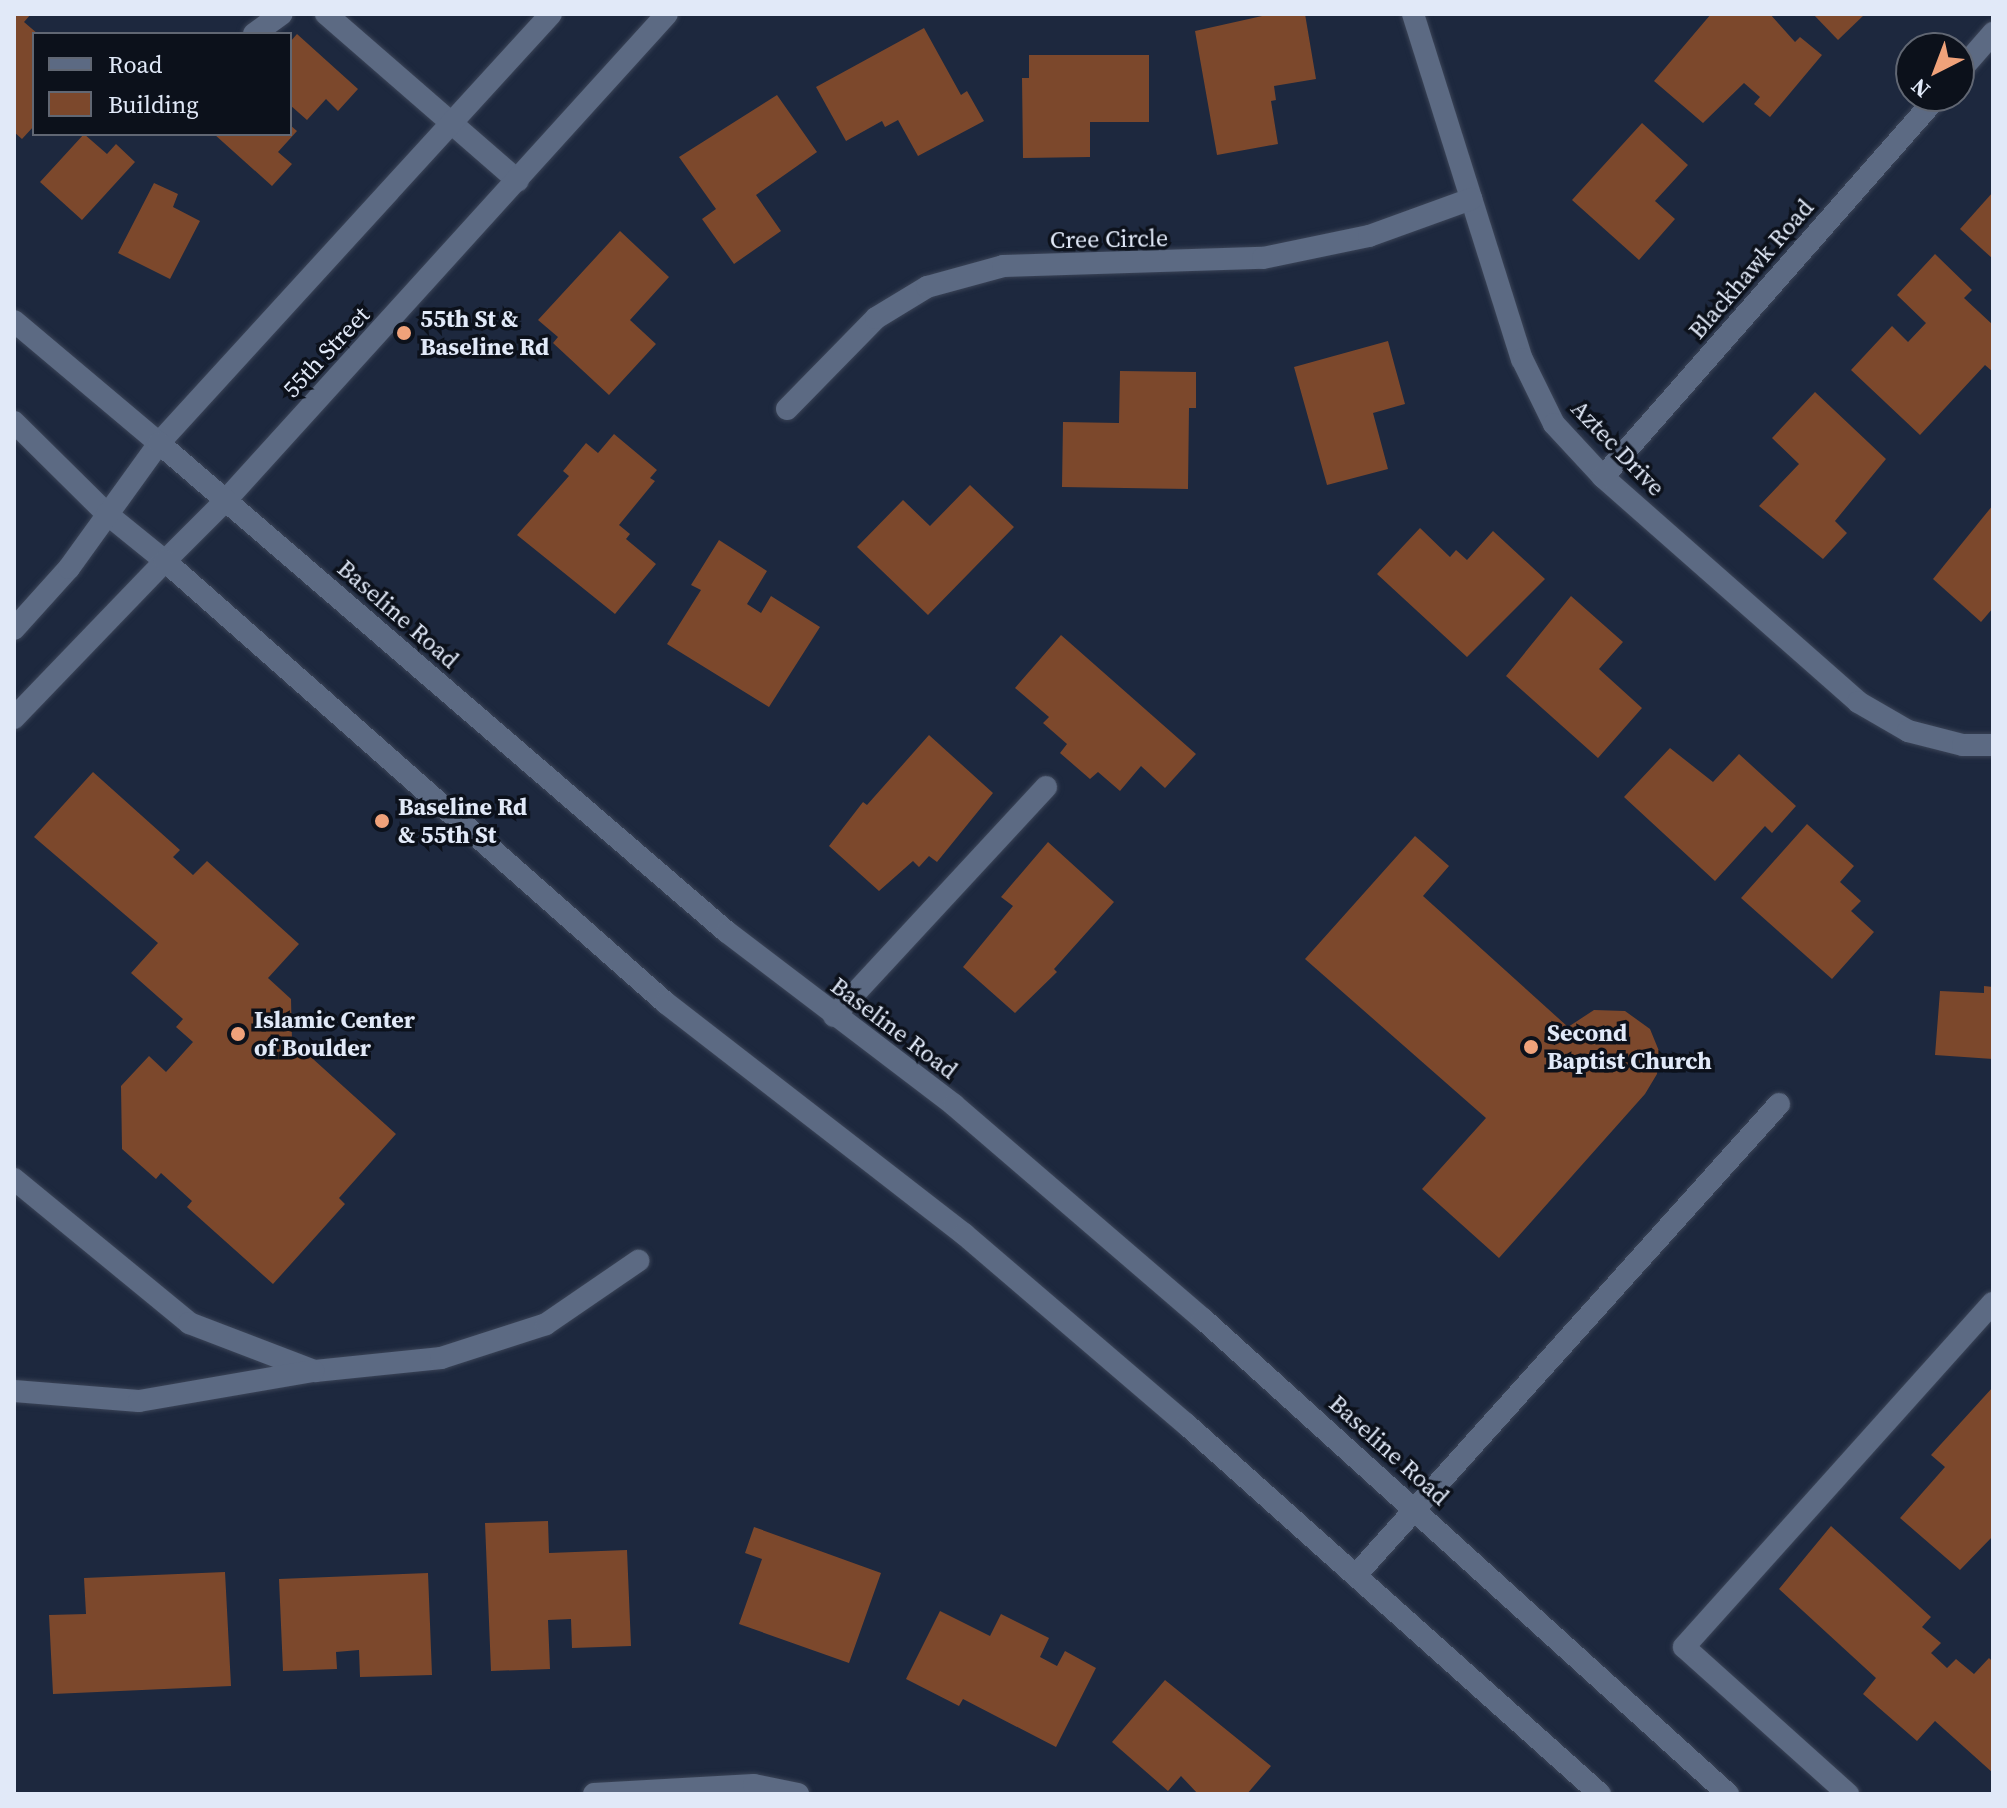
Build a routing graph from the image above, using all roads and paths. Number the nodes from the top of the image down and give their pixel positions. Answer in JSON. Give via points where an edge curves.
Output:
{"nodes":[{"id":1,"x":282,"y":14,"type":"edge"},
{"id":2,"x":326,"y":14,"type":"edge"},
{"id":3,"x":551,"y":14,"type":"edge"},
{"id":4,"x":667,"y":14,"type":"edge"},
{"id":5,"x":1413,"y":14,"type":"edge"},
{"id":6,"x":257,"y":32,"type":"edge"},
{"id":7,"x":1993,"y":33,"type":"edge"},
{"id":8,"x":1975,"y":54,"type":"edge"},
{"id":9,"x":1924,"y":112,"type":"edge"},
{"id":10,"x":453,"y":121,"type":"junction"},
{"id":11,"x":518,"y":181,"type":"junction"},
{"id":12,"x":1471,"y":199,"type":"junction"},
{"id":13,"x":14,"y":321,"type":"edge"},
{"id":14,"x":787,"y":409,"type":"dead end"},
{"id":15,"x":14,"y":422,"type":"edge"},
{"id":16,"x":159,"y":443,"type":"junction"},
{"id":17,"x":1603,"y":477,"type":"junction"},
{"id":18,"x":226,"y":500,"type":"junction"},
{"id":19,"x":107,"y":514,"type":"junction"},
{"id":20,"x":165,"y":561,"type":"junction"},
{"id":21,"x":14,"y":629,"type":"edge"},
{"id":22,"x":14,"y":718,"type":"edge"},
{"id":23,"x":1993,"y":745,"type":"edge"},
{"id":24,"x":1046,"y":787,"type":"dead end"},
{"id":25,"x":834,"y":1016,"type":"junction"},
{"id":26,"x":1779,"y":1104,"type":"dead end"},
{"id":27,"x":14,"y":1179,"type":"edge"},
{"id":28,"x":638,"y":1261,"type":"dead end"},
{"id":29,"x":1993,"y":1303,"type":"edge"},
{"id":30,"x":315,"y":1371,"type":"junction"},
{"id":31,"x":14,"y":1391,"type":"edge"},
{"id":32,"x":1417,"y":1509,"type":"junction"},
{"id":33,"x":1356,"y":1575,"type":"junction"},
{"id":34,"x":594,"y":1794,"type":"edge"},
{"id":35,"x":798,"y":1794,"type":"edge"},
{"id":36,"x":1600,"y":1794,"type":"edge"},
{"id":37,"x":1728,"y":1794,"type":"edge"},
{"id":38,"x":1848,"y":1794,"type":"edge"}],
"edges":[{"from":1,"to":6,"type":"main road"},
{"from":2,"to":10,"type":"main road"},
{"from":3,"to":10,"type":"main road"},
{"from":4,"to":11,"type":"main road","name":"55th Street"},
{"from":5,"to":12,"type":"main road","name":"Aztec Drive"},
{"from":7,"to":8,"type":"main road"},
{"from":9,"to":17,"type":"main road","name":"Blackhawk Road"},
{"from":10,"to":11,"type":"main road"},
{"from":10,"to":16,"type":"main road"},
{"from":11,"to":18,"type":"main road","name":"55th Street"},
{"from":12,"to":14,"type":"main road","name":"Cree Circle","via":[[1369,236],[1263,258],[1003,266],[927,287],[876,318]]},
{"from":12,"to":17,"type":"main road","name":"Aztec Drive","via":[[1522,359],[1554,424]]},
{"from":13,"to":16,"type":"main road","name":"Baseline Road"},
{"from":15,"to":19,"type":"main road"},
{"from":16,"to":18,"type":"main road","name":"Baseline Road"},
{"from":16,"to":19,"type":"main road"},
{"from":17,"to":23,"type":"main road","name":"Aztec Drive","via":[[1858,702],[1908,731],[1963,745]]},
{"from":18,"to":20,"type":"main road","name":"55th Street"},
{"from":18,"to":25,"type":"main road","name":"Baseline Road","via":[[715,922]]},
{"from":19,"to":20,"type":"main road"},
{"from":19,"to":21,"type":"main road","via":[[69,568]]},
{"from":20,"to":22,"type":"main road","name":"55th Street"},
{"from":20,"to":33,"type":"main road","via":[[666,1003],[964,1234]]},
{"from":24,"to":25,"type":"main road"},
{"from":25,"to":32,"type":"main road","name":"Baseline Road","via":[[954,1105]]},
{"from":26,"to":32,"type":"main road"},
{"from":27,"to":30,"type":"main road","via":[[189,1323]]},
{"from":28,"to":30,"type":"main road","via":[[546,1324],[441,1358]]},
{"from":29,"to":38,"type":"main road","via":[[1684,1647]]},
{"from":30,"to":31,"type":"main road","via":[[139,1401]]},
{"from":32,"to":33,"type":"main road"},
{"from":32,"to":37,"type":"main road","name":"Baseline Road"},
{"from":33,"to":36,"type":"main road"},
{"from":34,"to":35,"type":"main road","via":[[754,1785]]}]}
